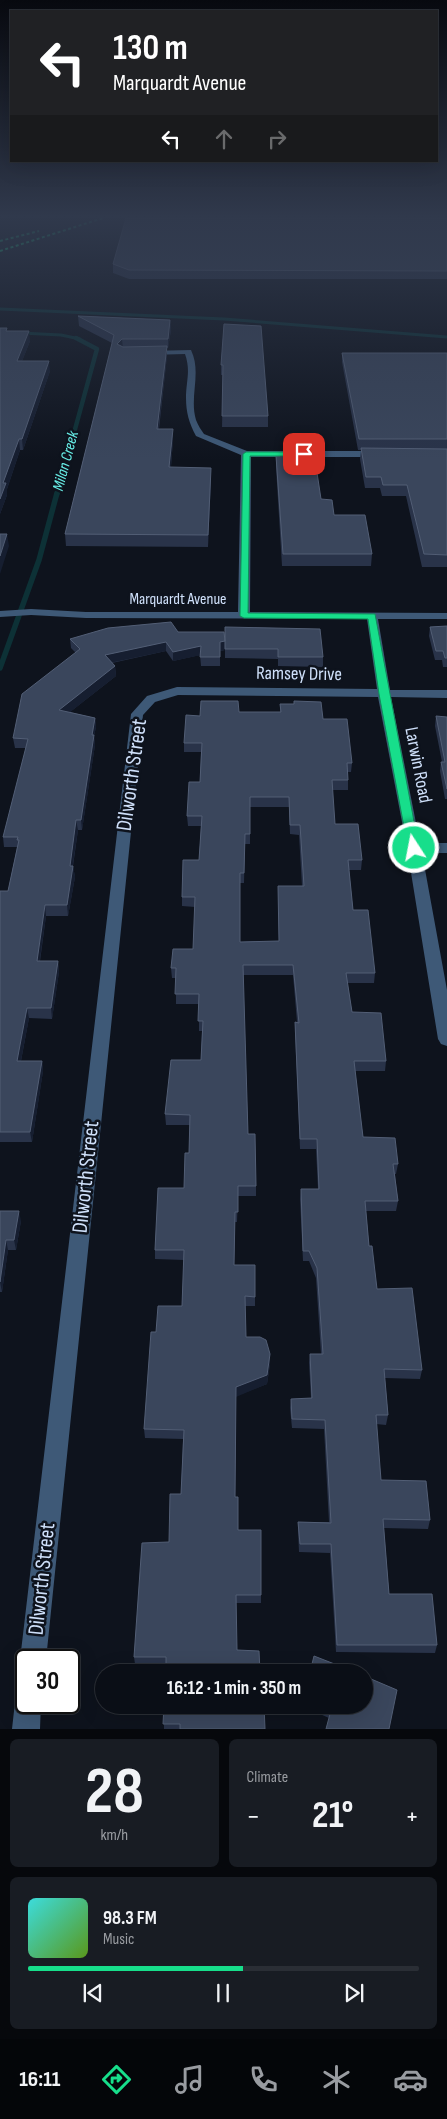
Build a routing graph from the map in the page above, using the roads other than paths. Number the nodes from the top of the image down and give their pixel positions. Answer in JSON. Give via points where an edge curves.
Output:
{"nodes":[{"id":1,"x":142,"y":353,"type":"edge"},
{"id":2,"x":246,"y":454,"type":"junction"},
{"id":3,"x":390,"y":454,"type":"edge"},
{"id":4,"x":4,"y":614,"type":"edge"},
{"id":5,"x":244,"y":616,"type":"junction"},
{"id":6,"x":372,"y":616,"type":"junction"},
{"id":7,"x":447,"y":616,"type":"edge"},
{"id":8,"x":384,"y":694,"type":"junction"},
{"id":9,"x":447,"y":694,"type":"edge"},
{"id":10,"x":151,"y":699,"type":"joint"},
{"id":11,"x":414,"y":848,"type":"junction"},
{"id":12,"x":447,"y":848,"type":"edge"},
{"id":13,"x":447,"y":1039,"type":"edge"},
{"id":14,"x":34,"y":1649,"type":"edge"},
{"id":15,"x":27,"y":1714,"type":"edge"},
{"id":16,"x":26,"y":1729,"type":"edge"}],
"edges":[{"from":1,"to":2,"type":"street","via":[[188,352],[193,366],[192,420],[200,436]]},
{"from":2,"to":3,"type":"street"},
{"from":2,"to":5,"type":"street"},
{"from":4,"to":5,"type":"street","name":"Marquardt Avenue"},
{"from":5,"to":6,"type":"street","name":"Marquardt Avenue"},
{"from":6,"to":7,"type":"street","name":"Marquardt Avenue"},
{"from":6,"to":8,"type":"street","name":"Larwin Road"},
{"from":8,"to":9,"type":"street","name":"Ramsey Drive"},
{"from":8,"to":10,"type":"street","name":"Ramsey Drive","via":[[177,691]]},
{"from":8,"to":11,"type":"street","name":"Larwin Road"},
{"from":10,"to":14,"type":"street","name":"Dilworth Street","via":[[137,714]]},
{"from":11,"to":12,"type":"street"},
{"from":11,"to":13,"type":"street","name":"Larwin Road"},
{"from":15,"to":16,"type":"street"}]}
